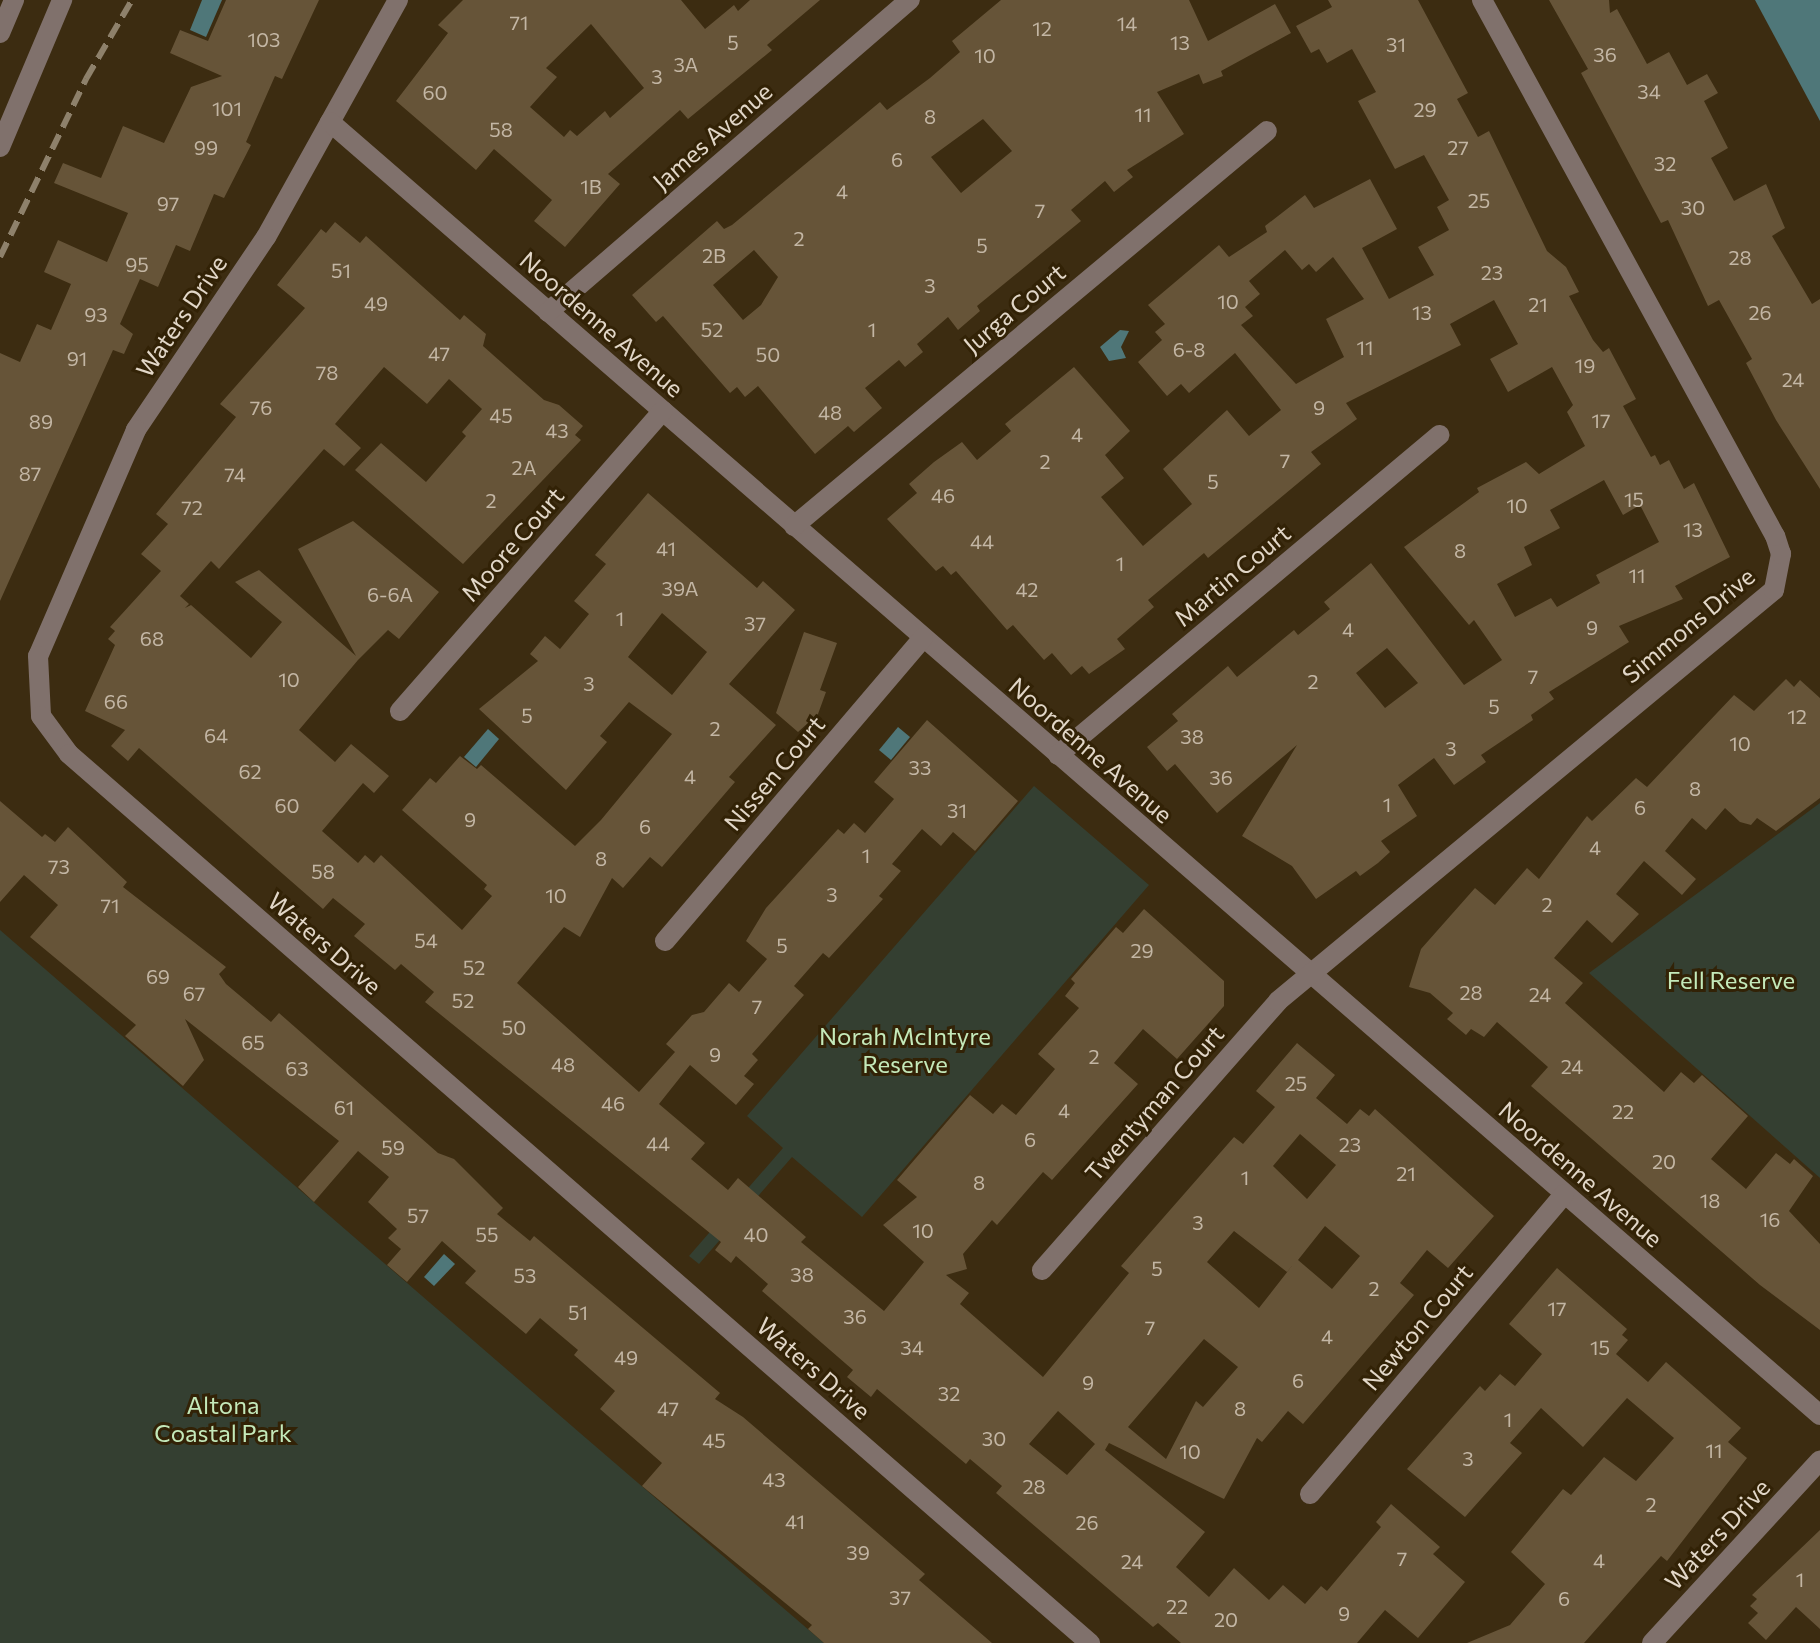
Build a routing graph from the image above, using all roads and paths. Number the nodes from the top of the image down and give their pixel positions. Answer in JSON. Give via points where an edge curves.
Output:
{"nodes":[{"id":1,"x":14,"y":0,"type":"edge"},
{"id":2,"x":62,"y":0,"type":"edge"},
{"id":3,"x":398,"y":0,"type":"edge"},
{"id":4,"x":910,"y":0,"type":"edge"},
{"id":5,"x":1482,"y":0,"type":"edge"},
{"id":6,"x":0,"y":33,"type":"edge"},
{"id":7,"x":330,"y":122,"type":"junction"},
{"id":8,"x":1267,"y":131,"type":"dead end"},
{"id":9,"x":0,"y":147,"type":"edge"},
{"id":10,"x":548,"y":312,"type":"junction"},
{"id":11,"x":663,"y":411,"type":"junction"},
{"id":12,"x":1439,"y":435,"type":"dead end"},
{"id":13,"x":794,"y":526,"type":"junction"},
{"id":14,"x":923,"y":638,"type":"junction"},
{"id":15,"x":400,"y":711,"type":"dead end"},
{"id":16,"x":1058,"y":755,"type":"junction"},
{"id":17,"x":665,"y":941,"type":"dead end"},
{"id":18,"x":1310,"y":974,"type":"junction"},
{"id":19,"x":1564,"y":1194,"type":"junction"},
{"id":20,"x":1042,"y":1270,"type":"dead end"},
{"id":21,"x":1820,"y":1415,"type":"edge"},
{"id":22,"x":1820,"y":1460,"type":"edge"},
{"id":23,"x":1310,"y":1494,"type":"dead end"},
{"id":24,"x":1090,"y":1643,"type":"edge"},
{"id":25,"x":1652,"y":1643,"type":"edge"}],
"edges":[{"from":1,"to":6,"type":"street"},
{"from":2,"to":9,"type":"street"},
{"from":3,"to":7,"type":"street"},
{"from":4,"to":10,"type":"street","name":"James Avenue"},
{"from":5,"to":18,"type":"street","name":"Simmons Drive","via":[[1775,536],[1780,572],[1774,590]]},
{"from":7,"to":10,"type":"street","name":"Noordenne Avenue"},
{"from":7,"to":24,"type":"street","name":"Waters Drive","via":[[266,237],[136,430],[38,656],[41,716],[69,754]]},
{"from":8,"to":13,"type":"street","name":"Jurga Court"},
{"from":10,"to":11,"type":"street","name":"Noordenne Avenue"},
{"from":11,"to":13,"type":"street","name":"Noordenne Avenue"},
{"from":11,"to":15,"type":"street","name":"Moore Court"},
{"from":12,"to":16,"type":"street","name":"Martin Court"},
{"from":13,"to":14,"type":"street","name":"Noordenne Avenue"},
{"from":14,"to":16,"type":"street","name":"Noordenne Avenue"},
{"from":14,"to":17,"type":"street","name":"Nissen Court"},
{"from":16,"to":18,"type":"street","name":"Noordenne Avenue"},
{"from":18,"to":19,"type":"street","name":"Noordenne Avenue"},
{"from":18,"to":20,"type":"street","name":"Twentyman Court","via":[[1278,1001]]},
{"from":19,"to":21,"type":"street","name":"Noordenne Avenue"},
{"from":19,"to":23,"type":"street","name":"Newton Court"},
{"from":22,"to":25,"type":"street","name":"Waters Drive"}]}
